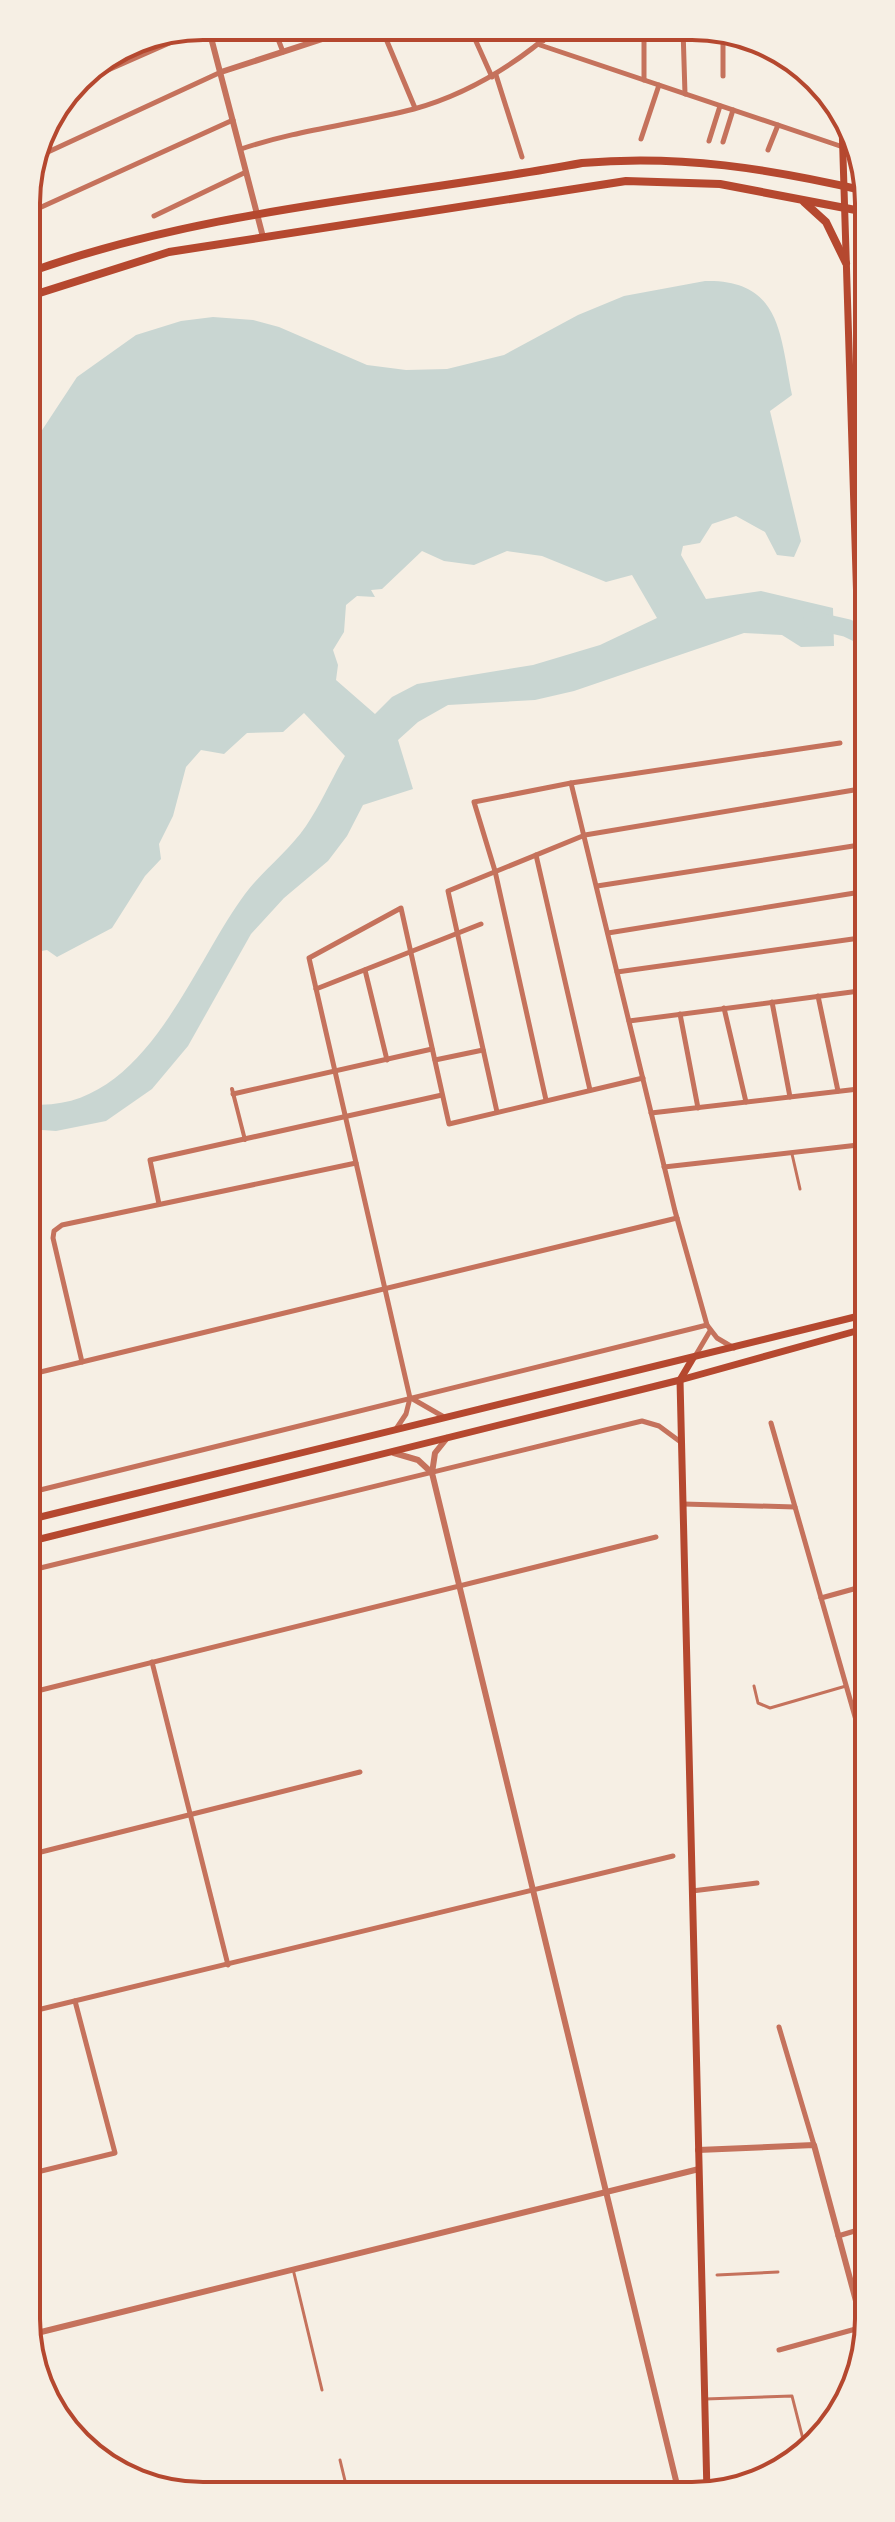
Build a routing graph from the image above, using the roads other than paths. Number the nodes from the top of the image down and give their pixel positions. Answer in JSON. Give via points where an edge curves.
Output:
{"nodes":[{"id":1,"x":212,"y":40,"type":"edge"},
{"id":2,"x":278,"y":40,"type":"edge"},
{"id":3,"x":318,"y":40,"type":"edge"},
{"id":4,"x":386,"y":40,"type":"edge"},
{"id":5,"x":476,"y":40,"type":"edge"},
{"id":6,"x":540,"y":40,"type":"edge"},
{"id":7,"x":544,"y":40,"type":"edge"},
{"id":8,"x":644,"y":40,"type":"edge"},
{"id":9,"x":683,"y":40,"type":"edge"},
{"id":10,"x":541,"y":43,"type":"junction"},
{"id":11,"x":723,"y":43,"type":"edge"},
{"id":12,"x":164,"y":45,"type":"edge"},
{"id":13,"x":283,"y":52,"type":"junction"},
{"id":14,"x":112,"y":68,"type":"edge"},
{"id":15,"x":221,"y":72,"type":"junction"},
{"id":16,"x":494,"y":76,"type":"junction"},
{"id":17,"x":723,"y":76,"type":"dead end"},
{"id":18,"x":644,"y":80,"type":"junction"},
{"id":19,"x":659,"y":85,"type":"junction"},
{"id":20,"x":685,"y":94,"type":"junction"},
{"id":21,"x":720,"y":106,"type":"junction"},
{"id":22,"x":415,"y":108,"type":"junction"},
{"id":23,"x":733,"y":110,"type":"junction"},
{"id":24,"x":233,"y":120,"type":"junction"},
{"id":25,"x":778,"y":125,"type":"junction"},
{"id":26,"x":641,"y":139,"type":"dead end"},
{"id":27,"x":709,"y":141,"type":"dead end"},
{"id":28,"x":723,"y":142,"type":"dead end"},
{"id":29,"x":843,"y":143,"type":"edge"},
{"id":30,"x":843,"y":147,"type":"junction"},
{"id":31,"x":241,"y":149,"type":"junction"},
{"id":32,"x":768,"y":150,"type":"dead end"},
{"id":33,"x":49,"y":152,"type":"edge"},
{"id":34,"x":522,"y":157,"type":"dead end"},
{"id":35,"x":246,"y":172,"type":"junction"},
{"id":36,"x":844,"y":186,"type":"junction"},
{"id":37,"x":854,"y":188,"type":"edge"},
{"id":38,"x":800,"y":199,"type":"junction"},
{"id":39,"x":40,"y":208,"type":"edge"},
{"id":40,"x":844,"y":208,"type":"junction"},
{"id":41,"x":855,"y":210,"type":"edge"},
{"id":42,"x":258,"y":215,"type":"junction"},
{"id":43,"x":154,"y":216,"type":"dead end"},
{"id":44,"x":263,"y":237,"type":"junction"},
{"id":45,"x":846,"y":263,"type":"junction"},
{"id":46,"x":40,"y":269,"type":"edge"},
{"id":47,"x":40,"y":293,"type":"edge"},
{"id":48,"x":855,"y":480,"type":"edge"},
{"id":49,"x":840,"y":743,"type":"dead end"},
{"id":50,"x":571,"y":783,"type":"junction"},
{"id":51,"x":855,"y":790,"type":"edge"},
{"id":52,"x":585,"y":835,"type":"junction"},
{"id":53,"x":855,"y":846,"type":"edge"},
{"id":54,"x":536,"y":855,"type":"junction"},
{"id":55,"x":495,"y":871,"type":"junction"},
{"id":56,"x":597,"y":886,"type":"junction"},
{"id":57,"x":855,"y":893,"type":"edge"},
{"id":58,"x":481,"y":924,"type":"dead end"},
{"id":59,"x":457,"y":933,"type":"junction"},
{"id":60,"x":608,"y":933,"type":"junction"},
{"id":61,"x":855,"y":939,"type":"edge"},
{"id":62,"x":410,"y":951,"type":"junction"},
{"id":63,"x":365,"y":970,"type":"junction"},
{"id":64,"x":617,"y":972,"type":"junction"},
{"id":65,"x":316,"y":989,"type":"junction"},
{"id":66,"x":855,"y":991,"type":"edge"},
{"id":67,"x":818,"y":996,"type":"junction"},
{"id":68,"x":772,"y":1002,"type":"junction"},
{"id":69,"x":724,"y":1008,"type":"junction"},
{"id":70,"x":680,"y":1014,"type":"junction"},
{"id":71,"x":629,"y":1021,"type":"junction"},
{"id":72,"x":432,"y":1049,"type":"junction"},
{"id":73,"x":483,"y":1050,"type":"junction"},
{"id":74,"x":387,"y":1060,"type":"junction"},
{"id":75,"x":435,"y":1060,"type":"junction"},
{"id":76,"x":335,"y":1072,"type":"junction"},
{"id":77,"x":643,"y":1078,"type":"junction"},
{"id":78,"x":855,"y":1089,"type":"edge"},
{"id":79,"x":590,"y":1090,"type":"junction"},
{"id":80,"x":232,"y":1091,"type":"joint"},
{"id":81,"x":838,"y":1091,"type":"junction"},
{"id":82,"x":442,"y":1095,"type":"junction"},
{"id":83,"x":790,"y":1097,"type":"junction"},
{"id":84,"x":546,"y":1100,"type":"junction"},
{"id":85,"x":746,"y":1102,"type":"junction"},
{"id":86,"x":698,"y":1108,"type":"junction"},
{"id":87,"x":497,"y":1112,"type":"junction"},
{"id":88,"x":651,"y":1113,"type":"junction"},
{"id":89,"x":346,"y":1117,"type":"junction"},
{"id":90,"x":245,"y":1140,"type":"junction"},
{"id":91,"x":855,"y":1145,"type":"edge"},
{"id":92,"x":791,"y":1153,"type":"junction"},
{"id":93,"x":356,"y":1163,"type":"junction"},
{"id":94,"x":664,"y":1167,"type":"junction"},
{"id":95,"x":800,"y":1189,"type":"dead end"},
{"id":96,"x":159,"y":1204,"type":"junction"},
{"id":97,"x":677,"y":1218,"type":"junction"},
{"id":98,"x":385,"y":1289,"type":"junction"},
{"id":99,"x":855,"y":1317,"type":"edge"},
{"id":100,"x":709,"y":1328,"type":"junction"},
{"id":101,"x":855,"y":1331,"type":"edge"},
{"id":102,"x":736,"y":1349,"type":"junction"},
{"id":103,"x":693,"y":1358,"type":"junction"},
{"id":104,"x":82,"y":1362,"type":"junction"},
{"id":105,"x":40,"y":1372,"type":"edge"},
{"id":106,"x":680,"y":1380,"type":"junction"},
{"id":107,"x":410,"y":1398,"type":"junction"},
{"id":108,"x":446,"y":1418,"type":"junction"},
{"id":109,"x":771,"y":1423,"type":"dead end"},
{"id":110,"x":396,"y":1429,"type":"junction"},
{"id":111,"x":447,"y":1438,"type":"junction"},
{"id":112,"x":682,"y":1443,"type":"junction"},
{"id":113,"x":391,"y":1452,"type":"junction"},
{"id":114,"x":432,"y":1473,"type":"junction"},
{"id":115,"x":40,"y":1490,"type":"edge"},
{"id":116,"x":683,"y":1504,"type":"junction"},
{"id":117,"x":795,"y":1507,"type":"junction"},
{"id":118,"x":40,"y":1517,"type":"edge"},
{"id":119,"x":656,"y":1537,"type":"dead end"},
{"id":120,"x":40,"y":1539,"type":"edge"},
{"id":121,"x":40,"y":1568,"type":"edge"},
{"id":122,"x":460,"y":1585,"type":"junction"},
{"id":123,"x":855,"y":1589,"type":"edge"},
{"id":124,"x":821,"y":1598,"type":"junction"},
{"id":125,"x":152,"y":1662,"type":"junction"},
{"id":126,"x":754,"y":1686,"type":"dead end"},
{"id":127,"x":846,"y":1686,"type":"junction"},
{"id":128,"x":40,"y":1690,"type":"edge"},
{"id":129,"x":855,"y":1717,"type":"edge"},
{"id":130,"x":360,"y":1772,"type":"dead end"},
{"id":131,"x":190,"y":1813,"type":"junction"},
{"id":132,"x":40,"y":1852,"type":"edge"},
{"id":133,"x":673,"y":1856,"type":"dead end"},
{"id":134,"x":757,"y":1883,"type":"dead end"},
{"id":135,"x":534,"y":1889,"type":"junction"},
{"id":136,"x":692,"y":1891,"type":"junction"},
{"id":137,"x":228,"y":1965,"type":"junction"},
{"id":138,"x":75,"y":2001,"type":"junction"},
{"id":139,"x":40,"y":2009,"type":"edge"},
{"id":140,"x":779,"y":2027,"type":"dead end"},
{"id":141,"x":814,"y":2145,"type":"junction"},
{"id":142,"x":698,"y":2150,"type":"junction"},
{"id":143,"x":699,"y":2169,"type":"junction"},
{"id":144,"x":40,"y":2171,"type":"edge"},
{"id":145,"x":609,"y":2191,"type":"junction"},
{"id":146,"x":855,"y":2231,"type":"edge"},
{"id":147,"x":838,"y":2236,"type":"junction"},
{"id":148,"x":293,"y":2269,"type":"junction"},
{"id":149,"x":778,"y":2272,"type":"dead end"},
{"id":150,"x":717,"y":2275,"type":"dead end"},
{"id":151,"x":855,"y":2298,"type":"edge"},
{"id":152,"x":855,"y":2329,"type":"edge"},
{"id":153,"x":41,"y":2332,"type":"edge"},
{"id":154,"x":779,"y":2350,"type":"dead end"},
{"id":155,"x":322,"y":2390,"type":"dead end"},
{"id":156,"x":705,"y":2399,"type":"junction"},
{"id":157,"x":803,"y":2438,"type":"edge"},
{"id":158,"x":340,"y":2460,"type":"dead end"},
{"id":159,"x":707,"y":2481,"type":"edge"},
{"id":160,"x":345,"y":2482,"type":"edge"},
{"id":161,"x":676,"y":2482,"type":"edge"}],
"edges":[{"from":1,"to":15,"type":"street"},
{"from":2,"to":13,"type":"street"},
{"from":3,"to":13,"type":"street"},
{"from":4,"to":22,"type":"street"},
{"from":5,"to":16,"type":"street"},
{"from":6,"to":10,"type":"street"},
{"from":7,"to":10,"type":"street"},
{"from":8,"to":18,"type":"street"},
{"from":9,"to":20,"type":"street"},
{"from":10,"to":16,"type":"street"},
{"from":10,"to":18,"type":"street"},
{"from":11,"to":17,"type":"street"},
{"from":12,"to":14,"type":"street"},
{"from":13,"to":15,"type":"street"},
{"from":15,"to":24,"type":"street"},
{"from":15,"to":33,"type":"street"},
{"from":16,"to":22,"type":"street"},
{"from":16,"to":34,"type":"street"},
{"from":18,"to":19,"type":"street"},
{"from":19,"to":20,"type":"street"},
{"from":19,"to":26,"type":"street"},
{"from":20,"to":21,"type":"street"},
{"from":21,"to":23,"type":"street"},
{"from":21,"to":27,"type":"street"},
{"from":22,"to":31,"type":"street"},
{"from":23,"to":25,"type":"street"},
{"from":23,"to":28,"type":"street"},
{"from":24,"to":31,"type":"street"},
{"from":24,"to":39,"type":"street"},
{"from":25,"to":30,"type":"street"},
{"from":25,"to":32,"type":"street"},
{"from":29,"to":30,"type":"main road"},
{"from":30,"to":36,"type":"main road"},
{"from":31,"to":35,"type":"street"},
{"from":35,"to":42,"type":"street"},
{"from":35,"to":43,"type":"street"},
{"from":36,"to":37,"type":"main road"},
{"from":36,"to":40,"type":"main road"},
{"from":36,"to":42,"type":"main road","via":[[752,167],[636,158]]},
{"from":38,"to":40,"type":"main road"},
{"from":38,"to":44,"type":"main road","via":[[720,184],[626,181]]},
{"from":38,"to":45,"type":"main road","via":[[826,222]]},
{"from":40,"to":41,"type":"main road"},
{"from":40,"to":45,"type":"main road"},
{"from":42,"to":44,"type":"street"},
{"from":42,"to":46,"type":"main road","via":[[170,231]]},
{"from":44,"to":47,"type":"main road","via":[[169,252]]},
{"from":45,"to":48,"type":"main road"},
{"from":49,"to":50,"type":"street"},
{"from":50,"to":52,"type":"street"},
{"from":50,"to":55,"type":"street","via":[[474,802]]},
{"from":51,"to":52,"type":"street"},
{"from":52,"to":54,"type":"street"},
{"from":52,"to":56,"type":"street"},
{"from":53,"to":56,"type":"street"},
{"from":54,"to":55,"type":"street"},
{"from":54,"to":79,"type":"street"},
{"from":55,"to":59,"type":"street","via":[[448,891]]},
{"from":55,"to":84,"type":"street"},
{"from":56,"to":60,"type":"street"},
{"from":57,"to":60,"type":"street"},
{"from":58,"to":59,"type":"street"},
{"from":59,"to":62,"type":"street"},
{"from":59,"to":73,"type":"street"},
{"from":60,"to":64,"type":"street"},
{"from":61,"to":64,"type":"street"},
{"from":62,"to":63,"type":"street"},
{"from":62,"to":65,"type":"street","via":[[401,908],[309,958]]},
{"from":62,"to":72,"type":"street"},
{"from":63,"to":65,"type":"street"},
{"from":63,"to":74,"type":"street"},
{"from":64,"to":71,"type":"street"},
{"from":65,"to":76,"type":"street"},
{"from":66,"to":67,"type":"street"},
{"from":67,"to":68,"type":"street"},
{"from":67,"to":81,"type":"street"},
{"from":68,"to":69,"type":"street"},
{"from":68,"to":83,"type":"street"},
{"from":69,"to":70,"type":"street"},
{"from":69,"to":85,"type":"street"},
{"from":70,"to":71,"type":"street"},
{"from":70,"to":86,"type":"street"},
{"from":71,"to":77,"type":"street"},
{"from":72,"to":74,"type":"street"},
{"from":72,"to":75,"type":"street"},
{"from":73,"to":75,"type":"street"},
{"from":73,"to":87,"type":"street"},
{"from":74,"to":76,"type":"street"},
{"from":75,"to":82,"type":"street"},
{"from":76,"to":80,"type":"street"},
{"from":76,"to":89,"type":"street"},
{"from":77,"to":79,"type":"street"},
{"from":77,"to":88,"type":"street"},
{"from":78,"to":81,"type":"street"},
{"from":79,"to":84,"type":"street"},
{"from":80,"to":90,"type":"street"},
{"from":81,"to":83,"type":"street"},
{"from":82,"to":87,"type":"street","via":[[449,1124]]},
{"from":82,"to":89,"type":"street"},
{"from":83,"to":85,"type":"street"},
{"from":84,"to":87,"type":"street"},
{"from":85,"to":86,"type":"street"},
{"from":86,"to":88,"type":"street"},
{"from":88,"to":94,"type":"street"},
{"from":89,"to":90,"type":"street"},
{"from":89,"to":93,"type":"street"},
{"from":90,"to":96,"type":"street","via":[[150,1160]]},
{"from":91,"to":92,"type":"street"},
{"from":92,"to":94,"type":"street"},
{"from":92,"to":95,"type":"lane"},
{"from":93,"to":96,"type":"street"},
{"from":93,"to":98,"type":"street"},
{"from":94,"to":97,"type":"street"},
{"from":96,"to":104,"type":"street","via":[[54,1231]]},
{"from":97,"to":98,"type":"street"},
{"from":97,"to":100,"type":"street"},
{"from":98,"to":104,"type":"street"},
{"from":98,"to":107,"type":"street"},
{"from":99,"to":102,"type":"main road"},
{"from":100,"to":102,"type":"street"},
{"from":100,"to":103,"type":"street"},
{"from":100,"to":107,"type":"street"},
{"from":101,"to":106,"type":"main road"},
{"from":102,"to":103,"type":"main road"},
{"from":103,"to":106,"type":"main road"},
{"from":103,"to":108,"type":"main road"},
{"from":104,"to":105,"type":"street"},
{"from":106,"to":111,"type":"main road"},
{"from":106,"to":112,"type":"main road"},
{"from":107,"to":108,"type":"street"},
{"from":107,"to":110,"type":"street"},
{"from":107,"to":115,"type":"street"},
{"from":108,"to":110,"type":"main road"},
{"from":109,"to":117,"type":"street"},
{"from":110,"to":118,"type":"main road"},
{"from":111,"to":113,"type":"main road"},
{"from":111,"to":114,"type":"street","via":[[435,1453]]},
{"from":112,"to":114,"type":"street","via":[[642,1421]]},
{"from":112,"to":116,"type":"main road"},
{"from":113,"to":114,"type":"street","via":[[418,1460]]},
{"from":113,"to":120,"type":"main road"},
{"from":114,"to":121,"type":"street"},
{"from":114,"to":122,"type":"street"},
{"from":116,"to":117,"type":"street"},
{"from":116,"to":136,"type":"main road"},
{"from":117,"to":124,"type":"street"},
{"from":119,"to":122,"type":"street"},
{"from":122,"to":125,"type":"street"},
{"from":122,"to":135,"type":"street"},
{"from":123,"to":124,"type":"street"},
{"from":124,"to":127,"type":"street"},
{"from":125,"to":128,"type":"street"},
{"from":125,"to":131,"type":"street"},
{"from":126,"to":127,"type":"lane","via":[[758,1703],[770,1708]]},
{"from":127,"to":129,"type":"street"},
{"from":130,"to":131,"type":"street"},
{"from":131,"to":132,"type":"street"},
{"from":131,"to":137,"type":"street"},
{"from":133,"to":135,"type":"street"},
{"from":134,"to":136,"type":"street"},
{"from":135,"to":137,"type":"street"},
{"from":135,"to":145,"type":"street"},
{"from":136,"to":142,"type":"main road"},
{"from":137,"to":138,"type":"street"},
{"from":138,"to":139,"type":"street"},
{"from":138,"to":144,"type":"street","via":[[115,2153]]},
{"from":140,"to":141,"type":"street"},
{"from":141,"to":142,"type":"street"},
{"from":141,"to":147,"type":"street"},
{"from":142,"to":143,"type":"main road"},
{"from":143,"to":145,"type":"street"},
{"from":143,"to":156,"type":"main road"},
{"from":145,"to":148,"type":"street"},
{"from":145,"to":161,"type":"street"},
{"from":146,"to":147,"type":"street"},
{"from":147,"to":151,"type":"street"},
{"from":148,"to":153,"type":"street"},
{"from":148,"to":155,"type":"lane"},
{"from":149,"to":150,"type":"lane"},
{"from":152,"to":154,"type":"street"},
{"from":156,"to":157,"type":"lane","via":[[792,2396]]},
{"from":156,"to":159,"type":"main road"},
{"from":158,"to":160,"type":"lane"}]}
